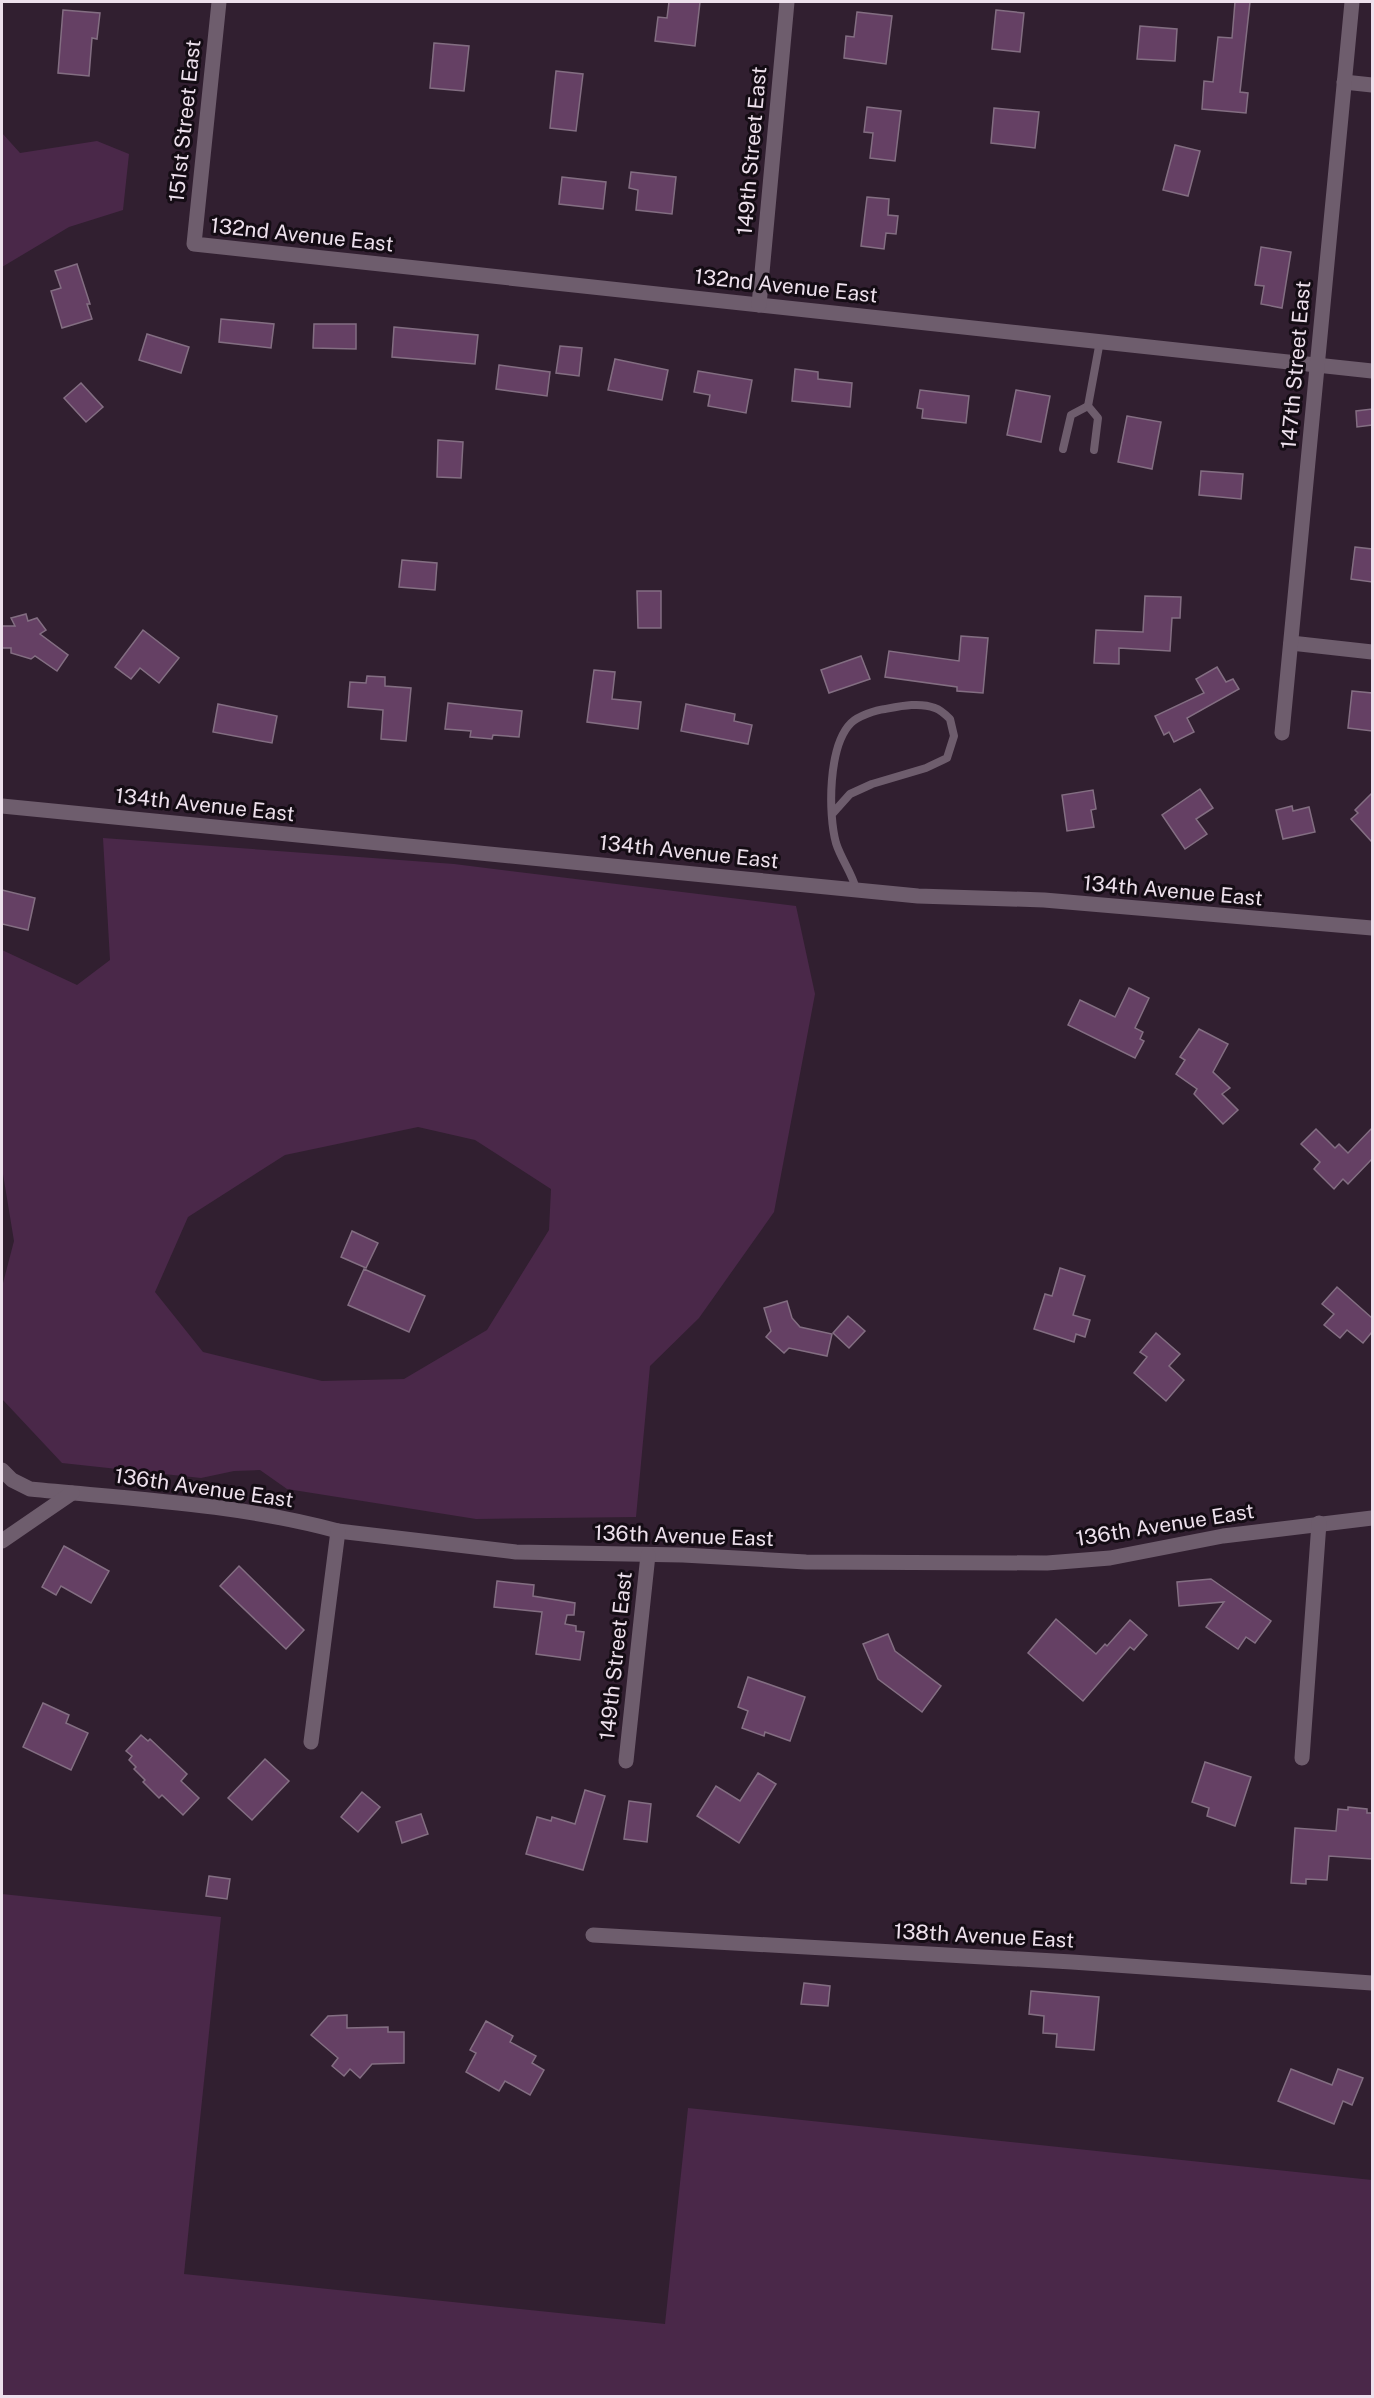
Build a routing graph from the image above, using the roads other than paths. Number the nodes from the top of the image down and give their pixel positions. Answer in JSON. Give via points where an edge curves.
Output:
{"nodes":[{"id":1,"x":219,"y":2,"type":"edge"},
{"id":2,"x":788,"y":2,"type":"edge"},
{"id":3,"x":1352,"y":2,"type":"edge"},
{"id":4,"x":1344,"y":82,"type":"junction"},
{"id":5,"x":1372,"y":85,"type":"edge"},
{"id":6,"x":194,"y":244,"type":"joint"},
{"id":7,"x":759,"y":305,"type":"junction"},
{"id":8,"x":1100,"y":341,"type":"junction"},
{"id":9,"x":1317,"y":365,"type":"junction"},
{"id":10,"x":1372,"y":371,"type":"edge"},
{"id":11,"x":1089,"y":406,"type":"junction"},
{"id":12,"x":1063,"y":449,"type":"dead end"},
{"id":13,"x":1094,"y":450,"type":"dead end"},
{"id":14,"x":1291,"y":644,"type":"junction"},
{"id":15,"x":1372,"y":652,"type":"edge"},
{"id":16,"x":1282,"y":733,"type":"dead end"},
{"id":17,"x":2,"y":806,"type":"edge"},
{"id":18,"x":833,"y":813,"type":"junction"},
{"id":19,"x":856,"y":889,"type":"junction"},
{"id":20,"x":1372,"y":928,"type":"edge"},
{"id":21,"x":2,"y":1470,"type":"edge"},
{"id":22,"x":72,"y":1493,"type":"junction"},
{"id":23,"x":1372,"y":1518,"type":"edge"},
{"id":24,"x":1319,"y":1523,"type":"junction"},
{"id":25,"x":338,"y":1531,"type":"junction"},
{"id":26,"x":2,"y":1541,"type":"edge"},
{"id":27,"x":648,"y":1556,"type":"junction"},
{"id":28,"x":311,"y":1742,"type":"dead end"},
{"id":29,"x":1302,"y":1758,"type":"dead end"},
{"id":30,"x":626,"y":1761,"type":"dead end"},
{"id":31,"x":593,"y":1935,"type":"dead end"},
{"id":32,"x":1372,"y":1983,"type":"edge"}],
"edges":[{"from":1,"to":6,"type":"street","name":"151st Street East"},
{"from":2,"to":7,"type":"street","name":"149th Street East"},
{"from":3,"to":4,"type":"street","name":"147th Street East"},
{"from":4,"to":5,"type":"street"},
{"from":4,"to":9,"type":"street","name":"147th Street East"},
{"from":6,"to":7,"type":"street","name":"132nd Avenue East"},
{"from":7,"to":8,"type":"street","name":"132nd Avenue East"},
{"from":8,"to":9,"type":"street","name":"132nd Avenue East"},
{"from":8,"to":11,"type":"lane"},
{"from":9,"to":10,"type":"street","name":"132nd Avenue East"},
{"from":9,"to":14,"type":"street","name":"147th Street East"},
{"from":11,"to":12,"type":"lane","via":[[1071,415]]},
{"from":11,"to":13,"type":"lane","via":[[1098,418]]},
{"from":14,"to":15,"type":"street"},
{"from":14,"to":16,"type":"street","name":"147th Street East"},
{"from":17,"to":19,"type":"street","name":"134th Avenue East"},
{"from":18,"to":18,"type":"lane","via":[[831,786],[836,750],[852,723],[879,710],[910,705],[936,708],[950,718],[954,736],[947,758],[850,794]]},
{"from":18,"to":19,"type":"lane","via":[[836,842]]},
{"from":19,"to":20,"type":"street","name":"134th Avenue East","via":[[918,896],[1044,900]]},
{"from":21,"to":22,"type":"street","name":"136th Avenue East","via":[[30,1489]]},
{"from":22,"to":25,"type":"street","name":"136th Avenue East","via":[[233,1511]]},
{"from":22,"to":26,"type":"street"},
{"from":23,"to":24,"type":"street","name":"136th Avenue East"},
{"from":24,"to":27,"type":"street","name":"136th Avenue East","via":[[1222,1536],[1110,1558],[1047,1563],[806,1562]]},
{"from":24,"to":29,"type":"street"},
{"from":25,"to":27,"type":"street","name":"136th Avenue East","via":[[516,1552]]},
{"from":25,"to":28,"type":"street"},
{"from":27,"to":30,"type":"street","name":"149th Street East"},
{"from":31,"to":32,"type":"street","name":"138th Avenue East"}]}
